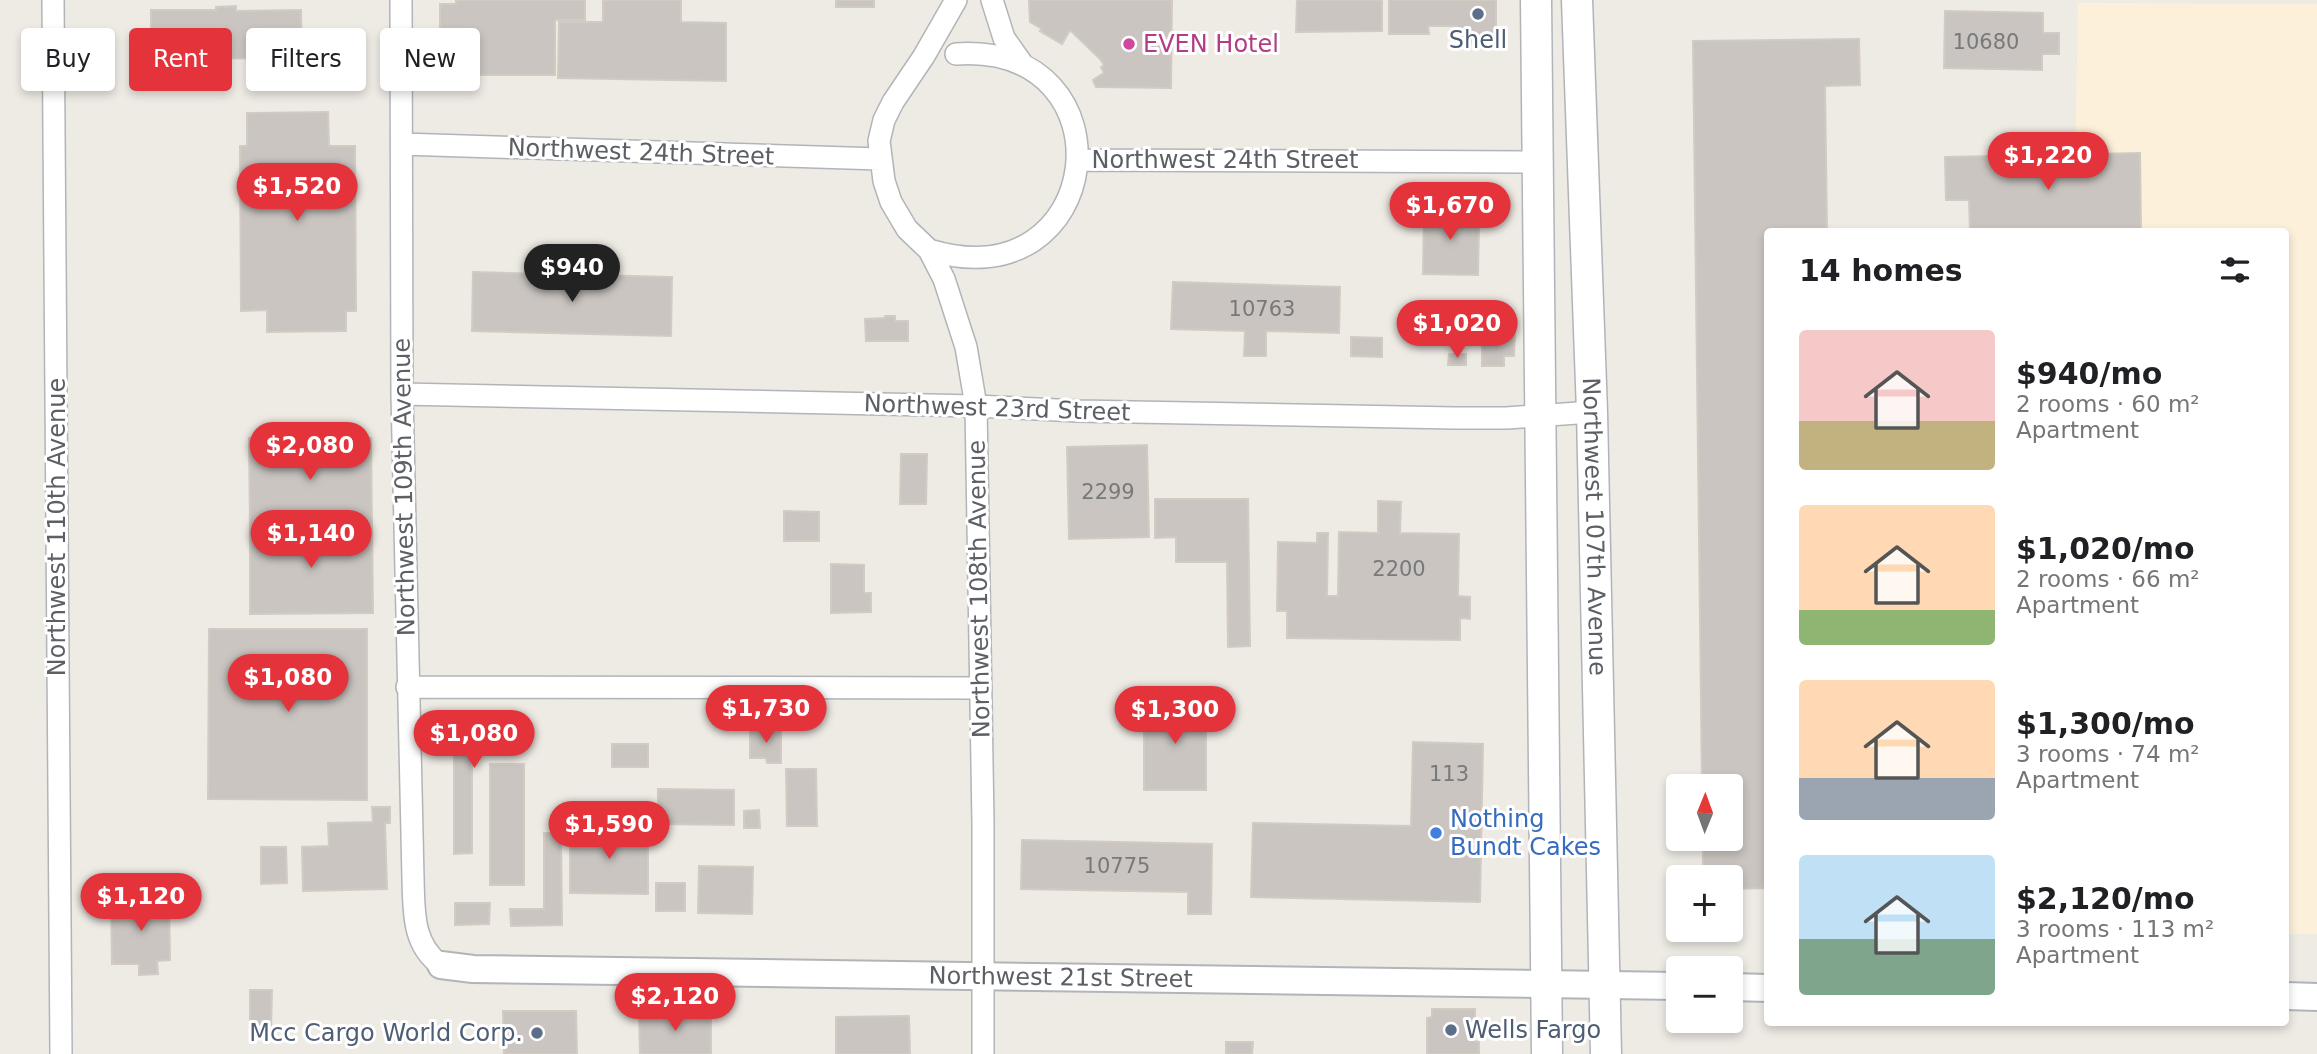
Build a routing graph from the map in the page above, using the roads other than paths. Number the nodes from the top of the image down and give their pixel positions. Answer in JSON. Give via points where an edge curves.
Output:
{"nodes":[{"id":1,"x":53,"y":0,"type":"edge"},
{"id":2,"x":401,"y":0,"type":"edge"},
{"id":3,"x":956,"y":0,"type":"edge"},
{"id":4,"x":992,"y":0,"type":"edge"},
{"id":5,"x":1536,"y":0,"type":"edge"},
{"id":6,"x":1577,"y":0,"type":"edge"},
{"id":7,"x":956,"y":54,"type":"dead end"},
{"id":8,"x":1023,"y":65,"type":"junction"},
{"id":9,"x":402,"y":144,"type":"junction"},
{"id":10,"x":880,"y":159,"type":"junction"},
{"id":11,"x":1078,"y":160,"type":"junction"},
{"id":12,"x":1539,"y":162,"type":"junction"},
{"id":13,"x":929,"y":250,"type":"junction"},
{"id":14,"x":402,"y":394,"type":"junction"},
{"id":15,"x":975,"y":406,"type":"junction"},
{"id":16,"x":1592,"y":412,"type":"junction"},
{"id":17,"x":1542,"y":415,"type":"junction"},
{"id":18,"x":407,"y":687,"type":"junction"},
{"id":19,"x":981,"y":688,"type":"junction"},
{"id":20,"x":441,"y":965,"type":"joint"},
{"id":21,"x":983,"y":976,"type":"junction"},
{"id":22,"x":1547,"y":985,"type":"junction"},
{"id":23,"x":1605,"y":986,"type":"junction"},
{"id":24,"x":1666,"y":986,"type":"edge"},
{"id":25,"x":1743,"y":987,"type":"edge"},
{"id":26,"x":1764,"y":988,"type":"edge"},
{"id":27,"x":2289,"y":996,"type":"edge"},
{"id":28,"x":2317,"y":997,"type":"edge"},
{"id":29,"x":61,"y":1054,"type":"edge"},
{"id":30,"x":983,"y":1054,"type":"edge"},
{"id":31,"x":1547,"y":1054,"type":"edge"},
{"id":32,"x":1606,"y":1054,"type":"edge"}],
"edges":[{"from":1,"to":29,"type":"street","name":"Northwest 110th Avenue"},
{"from":2,"to":9,"type":"street","name":"Northwest 109th Avenue"},
{"from":3,"to":10,"type":"street","name":"Northwest 108th Avenue","via":[[892,102],[879,141]]},
{"from":4,"to":8,"type":"street","via":[[1004,38]]},
{"from":5,"to":12,"type":"main road","name":"Northwest 107th Avenue"},
{"from":6,"to":16,"type":"main road","name":"Northwest 107th Avenue"},
{"from":7,"to":8,"type":"street","via":[[979,52]]},
{"from":8,"to":11,"type":"street","via":[[1058,95],[1070,115]]},
{"from":9,"to":10,"type":"street","name":"Northwest 24th Street"},
{"from":9,"to":14,"type":"street","name":"Northwest 109th Avenue"},
{"from":10,"to":13,"type":"street","name":"Northwest 108th Avenue","via":[[891,202],[907,229]]},
{"from":11,"to":12,"type":"street","name":"Northwest 24th Street"},
{"from":11,"to":13,"type":"street","via":[[1067,203],[1054,222],[1018,250],[974,259]]},
{"from":12,"to":17,"type":"main road","name":"Northwest 107th Avenue"},
{"from":13,"to":15,"type":"street","name":"Northwest 108th Avenue","via":[[944,279],[966,347]]},
{"from":14,"to":15,"type":"street","name":"Northwest 23rd Street"},
{"from":14,"to":18,"type":"street","name":"Northwest 109th Avenue"},
{"from":15,"to":17,"type":"street","name":"Northwest 23rd Street","via":[[1454,418]]},
{"from":15,"to":19,"type":"street","name":"Northwest 108th Avenue"},
{"from":16,"to":17,"type":"street","name":"Northwest 23rd Street"},
{"from":16,"to":23,"type":"main road","name":"Northwest 107th Avenue"},
{"from":17,"to":22,"type":"main road","name":"Northwest 107th Avenue"},
{"from":18,"to":19,"type":"street"},
{"from":18,"to":20,"type":"street","name":"Northwest 109th Avenue","via":[[415,919],[424,947]]},
{"from":19,"to":21,"type":"street","name":"Northwest 108th Avenue"},
{"from":20,"to":21,"type":"street","name":"Northwest 21st Street"},
{"from":21,"to":22,"type":"street","name":"Northwest 21st Street"},
{"from":21,"to":30,"type":"street","name":"Northwest 108th Avenue"},
{"from":22,"to":23,"type":"street","name":"Northwest 21st Street"},
{"from":22,"to":31,"type":"main road","name":"Northwest 107th Avenue"},
{"from":23,"to":24,"type":"street","name":"Northwest 21st Street"},
{"from":23,"to":32,"type":"main road","name":"Northwest 107th Avenue"},
{"from":25,"to":26,"type":"street"},
{"from":27,"to":28,"type":"street"}]}
